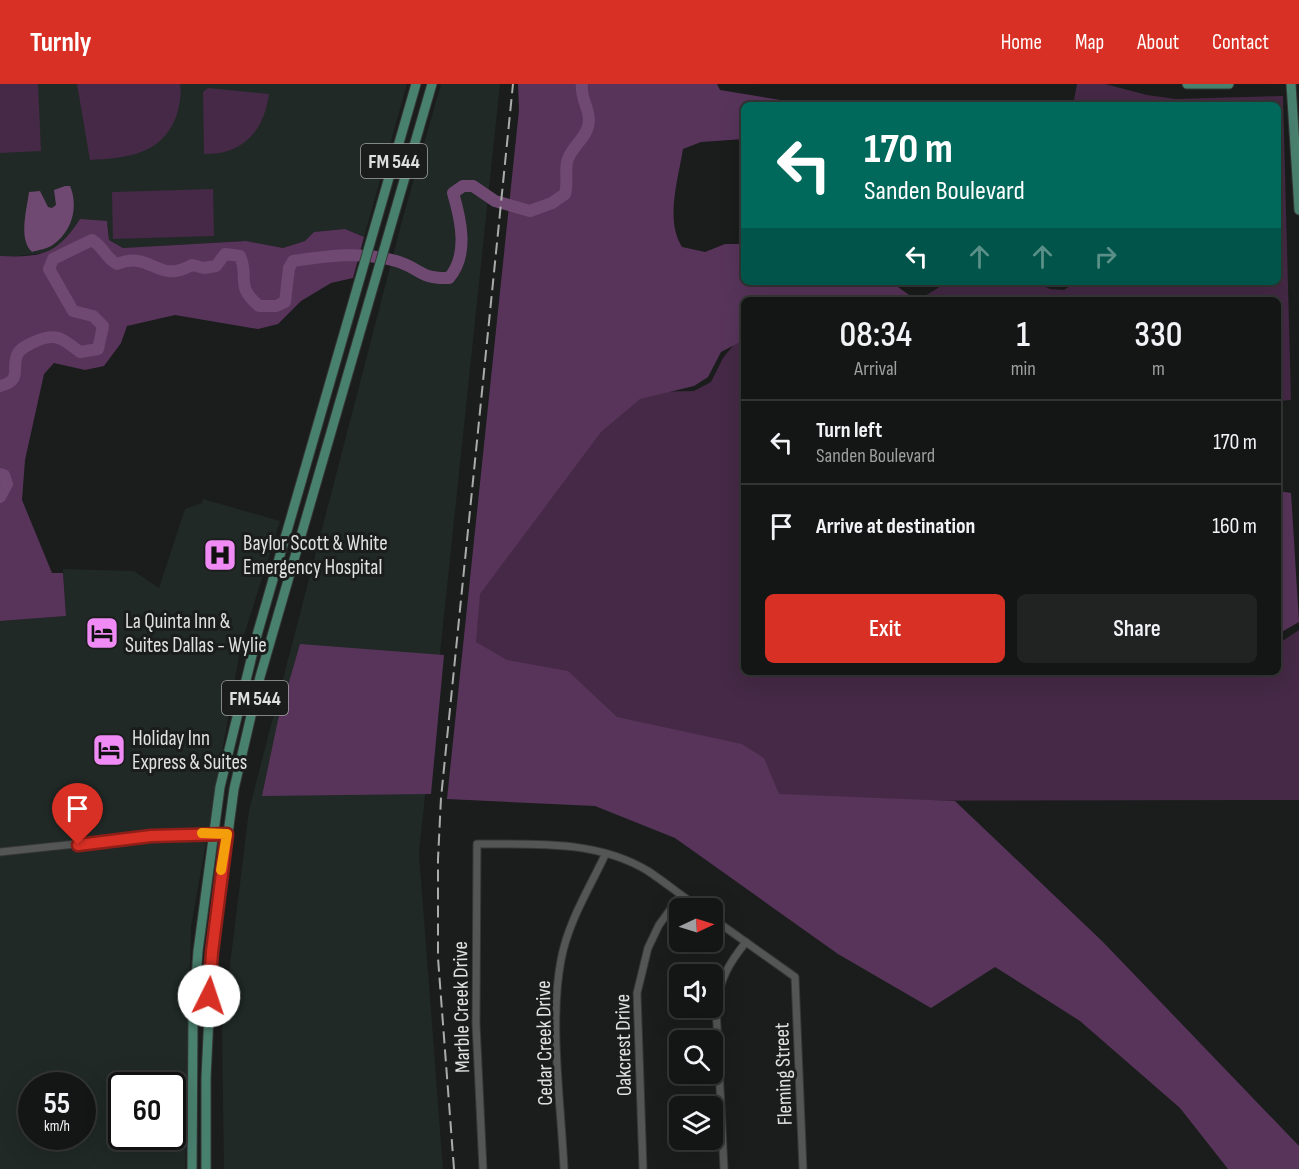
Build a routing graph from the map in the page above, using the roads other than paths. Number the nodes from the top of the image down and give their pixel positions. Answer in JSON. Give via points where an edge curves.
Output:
{"nodes":[{"id":1,"x":416,"y":84,"type":"edge"},
{"id":2,"x":432,"y":84,"type":"edge"},
{"id":3,"x":1187,"y":84,"type":"edge"},
{"id":4,"x":1229,"y":84,"type":"edge"},
{"id":5,"x":1291,"y":84,"type":"edge"},
{"id":6,"x":1299,"y":209,"type":"edge"},
{"id":7,"x":292,"y":515,"type":"junction"},
{"id":8,"x":306,"y":519,"type":"junction"},
{"id":9,"x":213,"y":832,"type":"junction"},
{"id":10,"x":227,"y":834,"type":"junction"},
{"id":11,"x":0,"y":852,"type":"edge"},
{"id":12,"x":605,"y":855,"type":"junction"},
{"id":13,"x":681,"y":895,"type":"junction"},
{"id":14,"x":685,"y":898,"type":"edge"},
{"id":15,"x":723,"y":926,"type":"edge"},
{"id":16,"x":746,"y":942,"type":"junction"},
{"id":17,"x":206,"y":1088,"type":"junction"},
{"id":18,"x":192,"y":1089,"type":"junction"},
{"id":19,"x":192,"y":1169,"type":"edge"},
{"id":20,"x":206,"y":1169,"type":"edge"},
{"id":21,"x":483,"y":1169,"type":"edge"},
{"id":22,"x":564,"y":1169,"type":"edge"},
{"id":23,"x":643,"y":1169,"type":"edge"},
{"id":24,"x":724,"y":1169,"type":"edge"},
{"id":25,"x":803,"y":1169,"type":"edge"}],
"edges":[{"from":1,"to":7,"type":"main road","name":"FM 544","number":"FM 544"},
{"from":2,"to":8,"type":"main road","name":"FM 544","number":"FM 544"},
{"from":3,"to":4,"type":"main road"},
{"from":5,"to":6,"type":"main road"},
{"from":7,"to":8,"type":"main road"},
{"from":7,"to":9,"type":"main road","name":"FM 544","number":"FM 544","via":[[245,680]]},
{"from":8,"to":10,"type":"main road","name":"FM 544","number":"FM 544","via":[[257,688]]},
{"from":9,"to":10,"type":"street"},
{"from":9,"to":11,"type":"street"},
{"from":9,"to":18,"type":"main road","name":"FM 544","number":"FM 544","via":[[198,951]]},
{"from":10,"to":17,"type":"main road","name":"FM 544","number":"FM 544","via":[[212,952]]},
{"from":12,"to":13,"type":"street","via":[[647,870]]},
{"from":12,"to":21,"type":"street","name":"Marble Creek Drive","via":[[553,844],[477,844],[476,1024]]},
{"from":12,"to":22,"type":"street","name":"Cedar Creek Drive","via":[[572,924],[561,958],[556,999]]},
{"from":13,"to":14,"type":"street"},
{"from":13,"to":23,"type":"street","name":"Oakcrest Drive","via":[[648,948],[638,993]]},
{"from":15,"to":16,"type":"street"},
{"from":16,"to":24,"type":"street","via":[[727,965],[716,1006]]},
{"from":16,"to":25,"type":"street","name":"Fleming Street","via":[[795,977]]},
{"from":17,"to":18,"type":"main road"},
{"from":17,"to":20,"type":"main road","name":"FM 544","number":"FM 544"},
{"from":18,"to":19,"type":"main road","name":"FM 544","number":"FM 544"}]}
